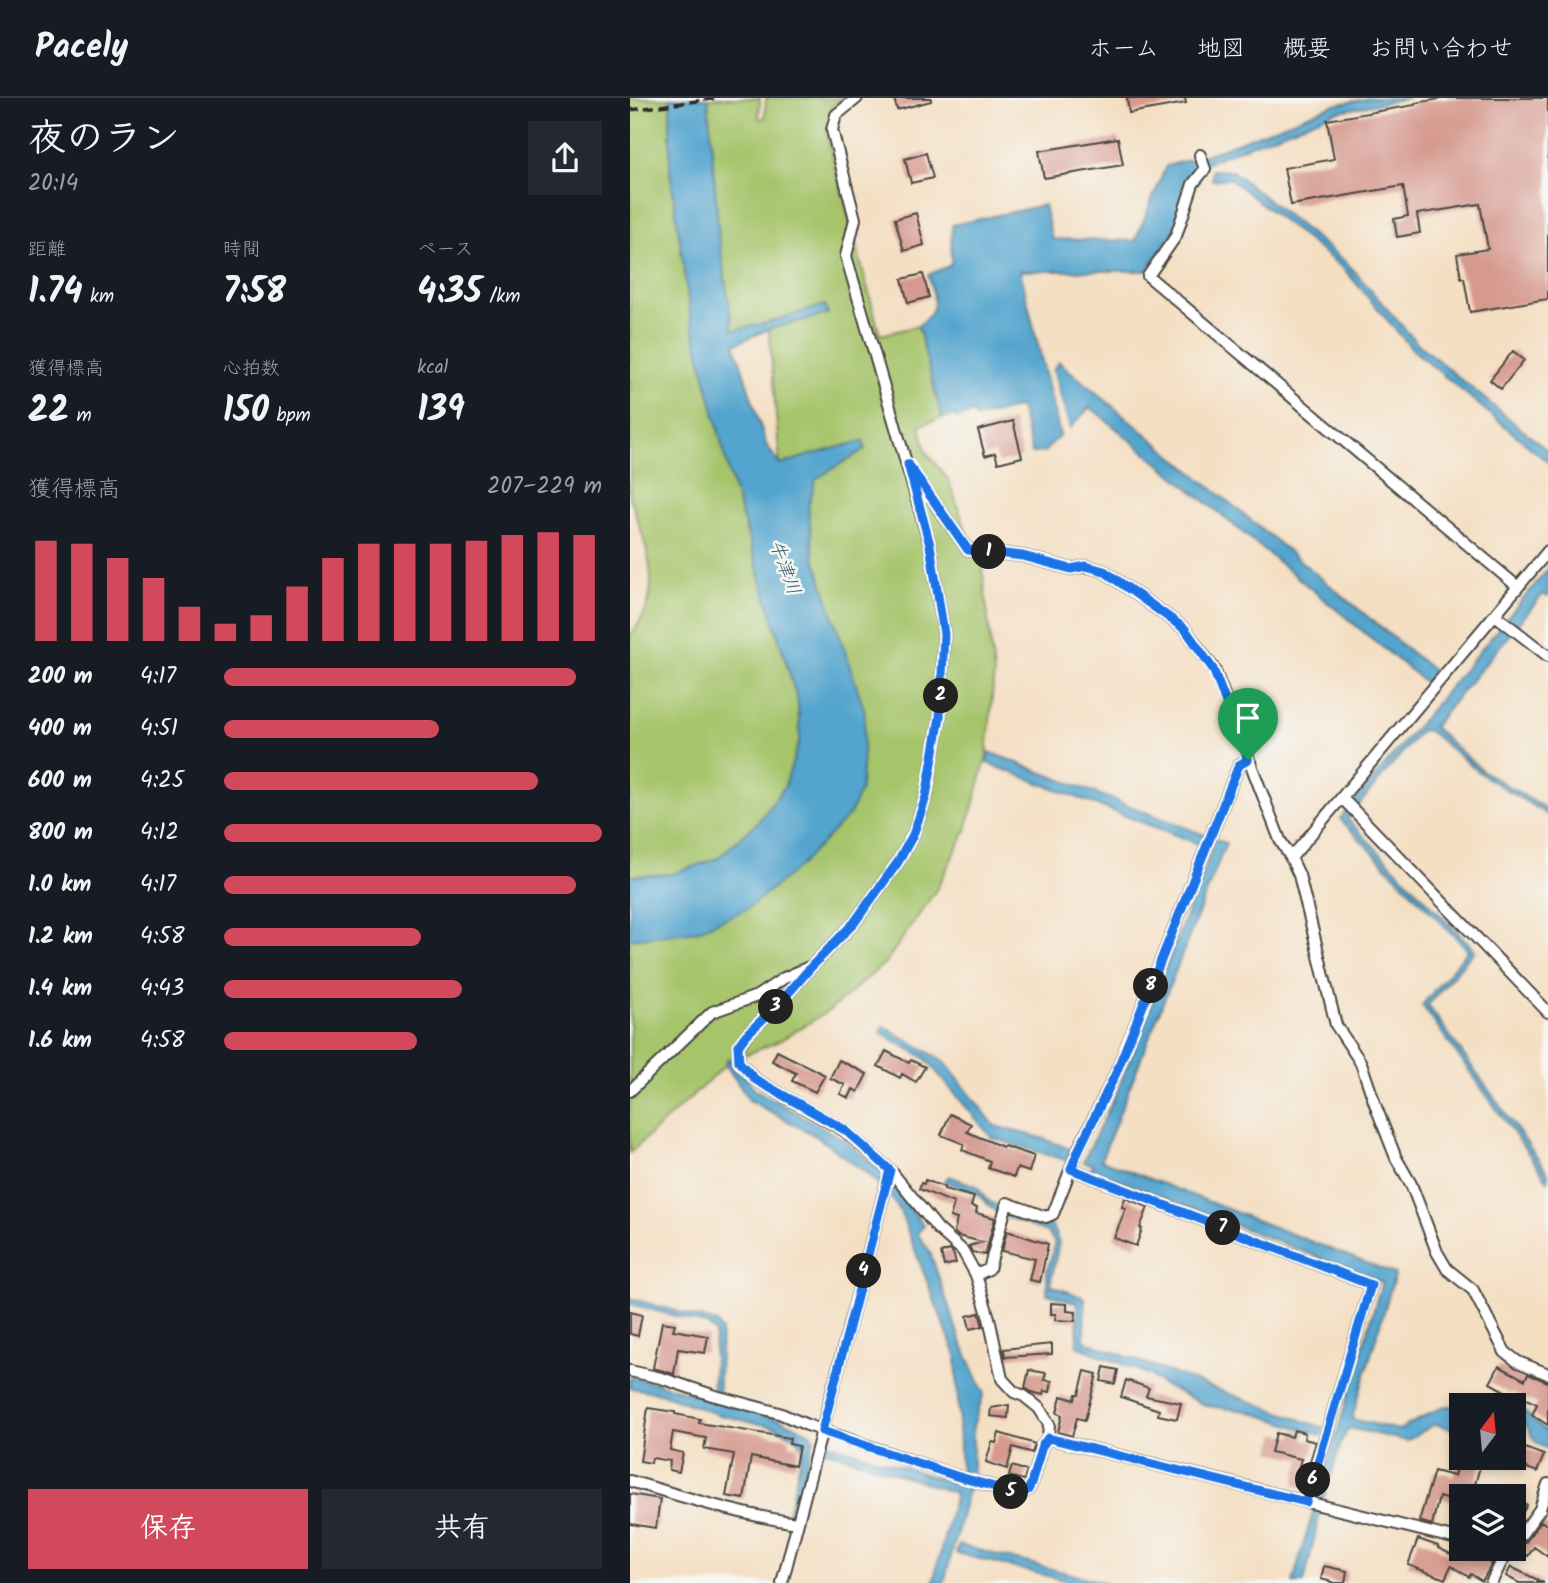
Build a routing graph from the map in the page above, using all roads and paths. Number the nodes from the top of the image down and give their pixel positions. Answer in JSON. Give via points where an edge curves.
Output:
{"nodes":[{"id":1,"x":857,"y":98,"type":"edge"},
{"id":2,"x":1200,"y":155,"type":"dead end"},
{"id":3,"x":908,"y":464,"type":"junction"},
{"id":4,"x":1548,"y":551,"type":"edge"},
{"id":5,"x":1518,"y":587,"type":"junction"},
{"id":6,"x":1495,"y":615,"type":"junction"},
{"id":7,"x":1548,"y":656,"type":"edge"},
{"id":8,"x":1248,"y":760,"type":"junction"},
{"id":9,"x":1348,"y":805,"type":"junction"},
{"id":10,"x":1292,"y":858,"type":"junction"},
{"id":11,"x":811,"y":967,"type":"junction"},
{"id":12,"x":1548,"y":1012,"type":"edge"},
{"id":13,"x":630,"y":1091,"type":"edge"},
{"id":14,"x":1071,"y":1169,"type":"junction"},
{"id":15,"x":890,"y":1170,"type":"junction"},
{"id":16,"x":976,"y":1275,"type":"junction"},
{"id":17,"x":630,"y":1371,"type":"edge"},
{"id":18,"x":1548,"y":1374,"type":"edge"},
{"id":19,"x":822,"y":1431,"type":"junction"},
{"id":20,"x":1048,"y":1438,"type":"junction"},
{"id":21,"x":630,"y":1481,"type":"edge"},
{"id":22,"x":1548,"y":1484,"type":"edge"},
{"id":23,"x":1309,"y":1502,"type":"junction"},
{"id":24,"x":1544,"y":1510,"type":"edge"},
{"id":25,"x":797,"y":1522,"type":"junction"},
{"id":26,"x":1526,"y":1531,"type":"edge"},
{"id":27,"x":1449,"y":1538,"type":"edge"},
{"id":28,"x":1502,"y":1561,"type":"edge"},
{"id":29,"x":782,"y":1583,"type":"edge"},
{"id":30,"x":1491,"y":1583,"type":"edge"}],
"edges":[{"from":1,"to":3,"type":"street","via":[[836,115],[832,130],[855,219],[846,256]]},
{"from":2,"to":5,"type":"street","via":[[1205,169],[1193,184],[1176,236],[1148,276]]},
{"from":3,"to":8,"type":"street","via":[[968,550],[1104,571],[1185,629],[1213,669]]},
{"from":3,"to":11,"type":"street","via":[[930,545],[944,634],[940,717],[926,797],[898,862],[854,923]]},
{"from":4,"to":5,"type":"street"},
{"from":5,"to":6,"type":"street"},
{"from":6,"to":7,"type":"street"},
{"from":6,"to":9,"type":"street"},
{"from":8,"to":10,"type":"street","via":[[1280,840]]},
{"from":8,"to":14,"type":"street","via":[[1239,765],[1116,1073]]},
{"from":9,"to":10,"type":"street"},
{"from":9,"to":12,"type":"street"},
{"from":10,"to":18,"type":"street","via":[[1336,1025],[1361,1063],[1437,1252],[1447,1269],[1473,1290],[1505,1352]]},
{"from":11,"to":13,"type":"street","via":[[757,996],[712,1012]]},
{"from":11,"to":15,"type":"street","via":[[746,1035],[738,1046],[739,1062],[756,1080],[845,1130]]},
{"from":14,"to":16,"type":"street","via":[[1053,1214],[1046,1217],[1007,1203],[989,1269]]},
{"from":14,"to":23,"type":"street","via":[[1371,1285]]},
{"from":15,"to":16,"type":"street","via":[[938,1229],[963,1251]]},
{"from":15,"to":19,"type":"street"},
{"from":16,"to":20,"type":"street","via":[[1002,1379],[1039,1408],[1049,1424]]},
{"from":17,"to":19,"type":"street","via":[[779,1413]]},
{"from":19,"to":20,"type":"street","via":[[1016,1493],[1028,1490]]},
{"from":19,"to":25,"type":"street"},
{"from":20,"to":23,"type":"street"},
{"from":21,"to":25,"type":"street"},
{"from":22,"to":24,"type":"street"},
{"from":23,"to":27,"type":"street"},
{"from":24,"to":26,"type":"street"},
{"from":25,"to":29,"type":"street"},
{"from":28,"to":30,"type":"street"}]}
